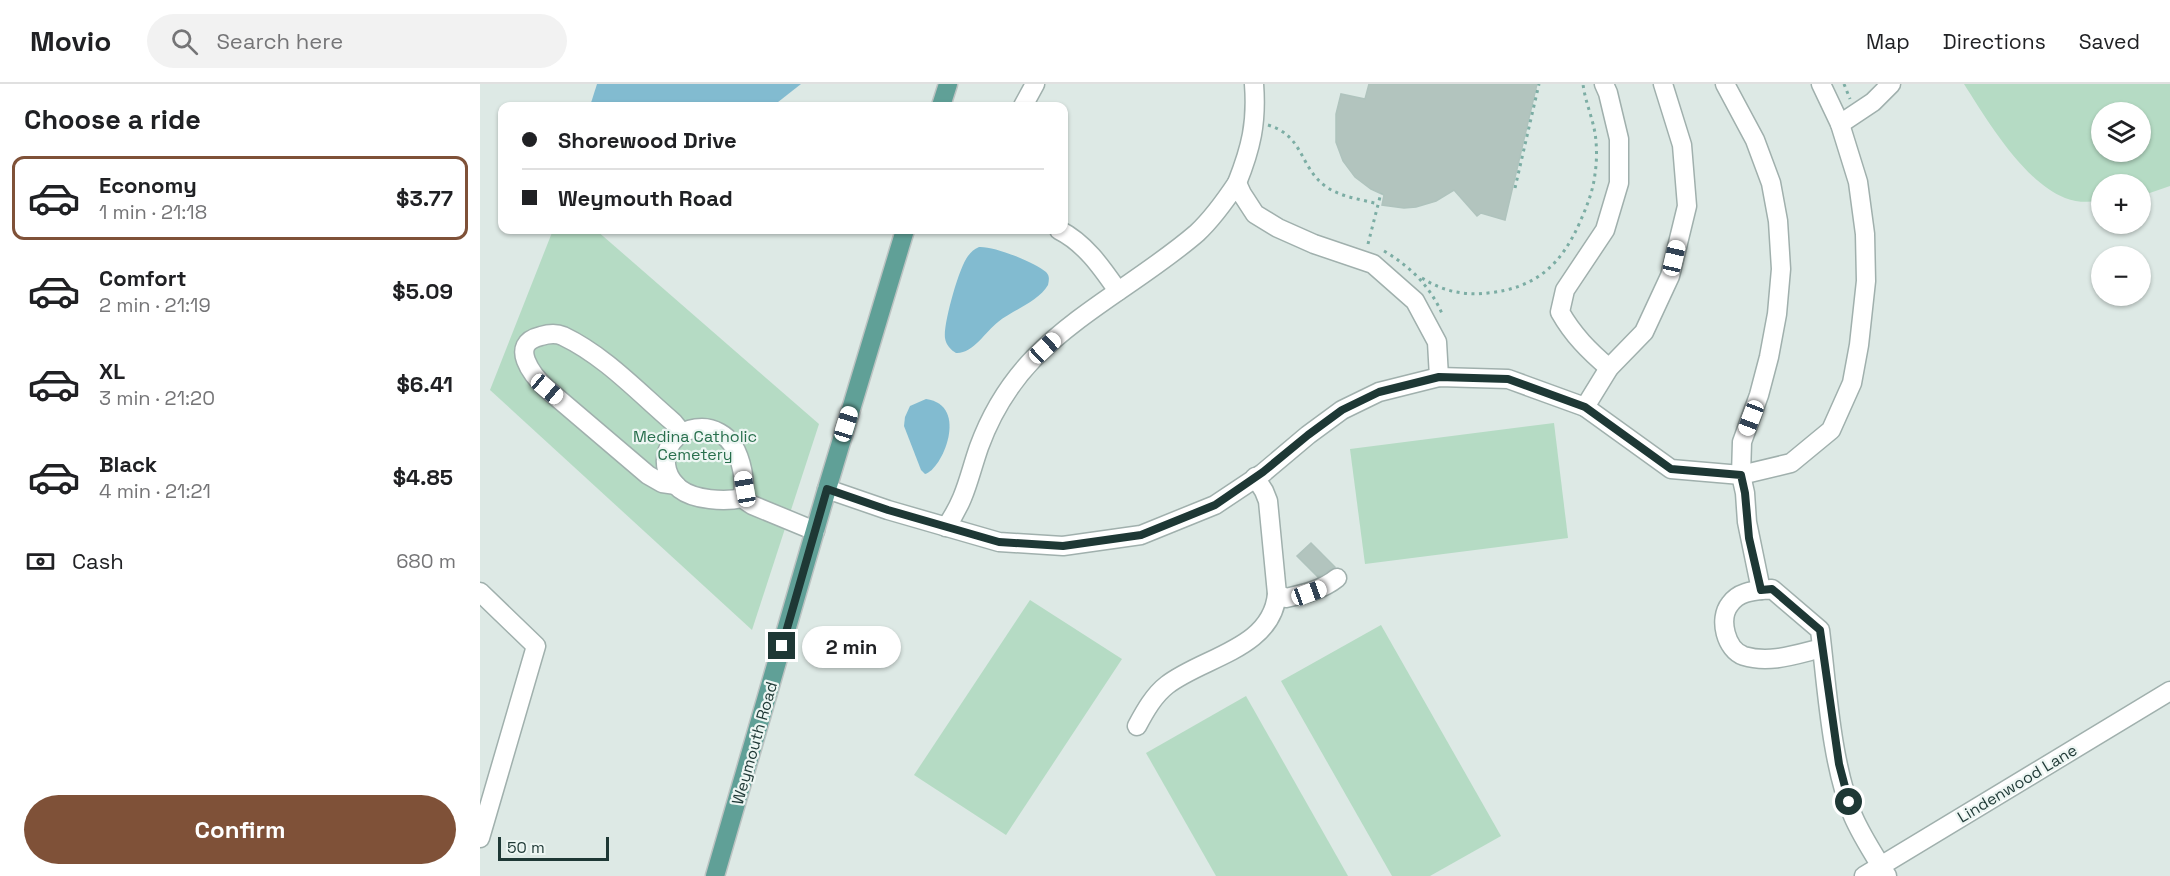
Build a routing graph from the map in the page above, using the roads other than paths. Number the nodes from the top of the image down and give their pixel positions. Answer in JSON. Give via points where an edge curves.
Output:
{"nodes":[{"id":1,"x":948,"y":84,"type":"edge"},
{"id":2,"x":1035,"y":84,"type":"edge"},
{"id":3,"x":1254,"y":84,"type":"edge"},
{"id":4,"x":1604,"y":84,"type":"edge"},
{"id":5,"x":1663,"y":84,"type":"edge"},
{"id":6,"x":1725,"y":84,"type":"edge"},
{"id":7,"x":1821,"y":84,"type":"edge"},
{"id":8,"x":1891,"y":84,"type":"edge"},
{"id":9,"x":942,"y":102,"type":"edge"},
{"id":10,"x":1025,"y":102,"type":"edge"},
{"id":11,"x":1840,"y":124,"type":"junction"},
{"id":12,"x":1237,"y":183,"type":"junction"},
{"id":13,"x":903,"y":234,"type":"edge"},
{"id":14,"x":1065,"y":234,"type":"edge"},
{"id":15,"x":1118,"y":291,"type":"junction"},
{"id":16,"x":1609,"y":368,"type":"junction"},
{"id":17,"x":1439,"y":377,"type":"junction"},
{"id":18,"x":1585,"y":407,"type":"junction"},
{"id":19,"x":682,"y":433,"type":"junction"},
{"id":20,"x":1741,"y":475,"type":"junction"},
{"id":21,"x":1255,"y":477,"type":"junction"},
{"id":22,"x":676,"y":484,"type":"junction"},
{"id":23,"x":827,"y":489,"type":"junction"},
{"id":24,"x":742,"y":498,"type":"junction"},
{"id":25,"x":946,"y":527,"type":"junction"},
{"id":26,"x":815,"y":531,"type":"junction"},
{"id":27,"x":1337,"y":578,"type":"dead end"},
{"id":28,"x":1761,"y":590,"type":"junction"},
{"id":29,"x":480,"y":592,"type":"edge"},
{"id":30,"x":1277,"y":594,"type":"junction"},
{"id":31,"x":1822,"y":648,"type":"junction"},
{"id":32,"x":2170,"y":690,"type":"edge"},
{"id":33,"x":1137,"y":726,"type":"dead end"},
{"id":34,"x":480,"y":838,"type":"edge"},
{"id":35,"x":1884,"y":871,"type":"edge"},
{"id":36,"x":716,"y":876,"type":"edge"},
{"id":37,"x":1864,"y":876,"type":"edge"}],
"edges":[{"from":1,"to":9,"type":"main road"},
{"from":2,"to":10,"type":"street"},
{"from":3,"to":12,"type":"street","via":[[1254,133]]},
{"from":4,"to":16,"type":"street","via":[[1619,140],[1619,183],[1605,230],[1565,290],[1560,312],[1571,332]]},
{"from":5,"to":16,"type":"street","via":[[1682,145],[1687,206],[1670,276],[1644,332]]},
{"from":6,"to":20,"type":"street","via":[[1755,140],[1771,183],[1779,221],[1778,314],[1764,376],[1742,442]]},
{"from":7,"to":11,"type":"street"},
{"from":8,"to":11,"type":"street","via":[[1873,102]]},
{"from":11,"to":20,"type":"street","via":[[1858,182],[1865,234],[1866,281],[1852,383],[1831,430],[1791,463]]},
{"from":12,"to":15,"type":"street","via":[[1198,231]]},
{"from":12,"to":17,"type":"street","via":[[1255,214],[1314,244],[1372,264],[1415,301],[1437,342]]},
{"from":13,"to":23,"type":"main road","name":"Weymouth Road"},
{"from":14,"to":15,"type":"street","via":[[1093,257]]},
{"from":15,"to":25,"type":"street","via":[[1056,338],[1014,381],[987,427],[966,491]]},
{"from":16,"to":18,"type":"street"},
{"from":17,"to":18,"type":"street","via":[[1508,379]]},
{"from":17,"to":21,"type":"street","via":[[1379,392],[1342,410]]},
{"from":18,"to":20,"type":"street","via":[[1671,469]]},
{"from":19,"to":22,"type":"street","via":[[665,454],[665,466]]},
{"from":19,"to":22,"type":"street","via":[[583,346],[560,334],[547,334],[525,347],[529,369],[540,383],[648,475],[662,483]]},
{"from":19,"to":24,"type":"street","via":[[709,428],[731,442],[745,489]]},
{"from":20,"to":28,"type":"street"},
{"from":21,"to":25,"type":"street","via":[[1215,505],[1141,535],[1063,546],[999,542]]},
{"from":21,"to":30,"type":"street","via":[[1268,501]]},
{"from":22,"to":24,"type":"street","via":[[681,490],[703,498]]},
{"from":23,"to":25,"type":"street"},
{"from":23,"to":26,"type":"main road","name":"Weymouth Road"},
{"from":24,"to":26,"type":"street"},
{"from":26,"to":36,"type":"main road","name":"Weymouth Road"},
{"from":27,"to":30,"type":"street","via":[[1309,593],[1286,598]]},
{"from":28,"to":31,"type":"street","via":[[1772,589],[1820,630]]},
{"from":28,"to":31,"type":"street","via":[[1747,591],[1729,604],[1725,634],[1731,646],[1742,656],[1764,659]]},
{"from":29,"to":34,"type":"street","via":[[537,646]]},
{"from":30,"to":33,"type":"street","via":[[1276,607],[1253,637],[1167,684]]},
{"from":31,"to":35,"type":"street","via":[[1844,790],[1864,839]]},
{"from":32,"to":35,"type":"street","name":"Lindenwood Lane"},
{"from":35,"to":37,"type":"street","name":"Lindenwood Lane"}]}
